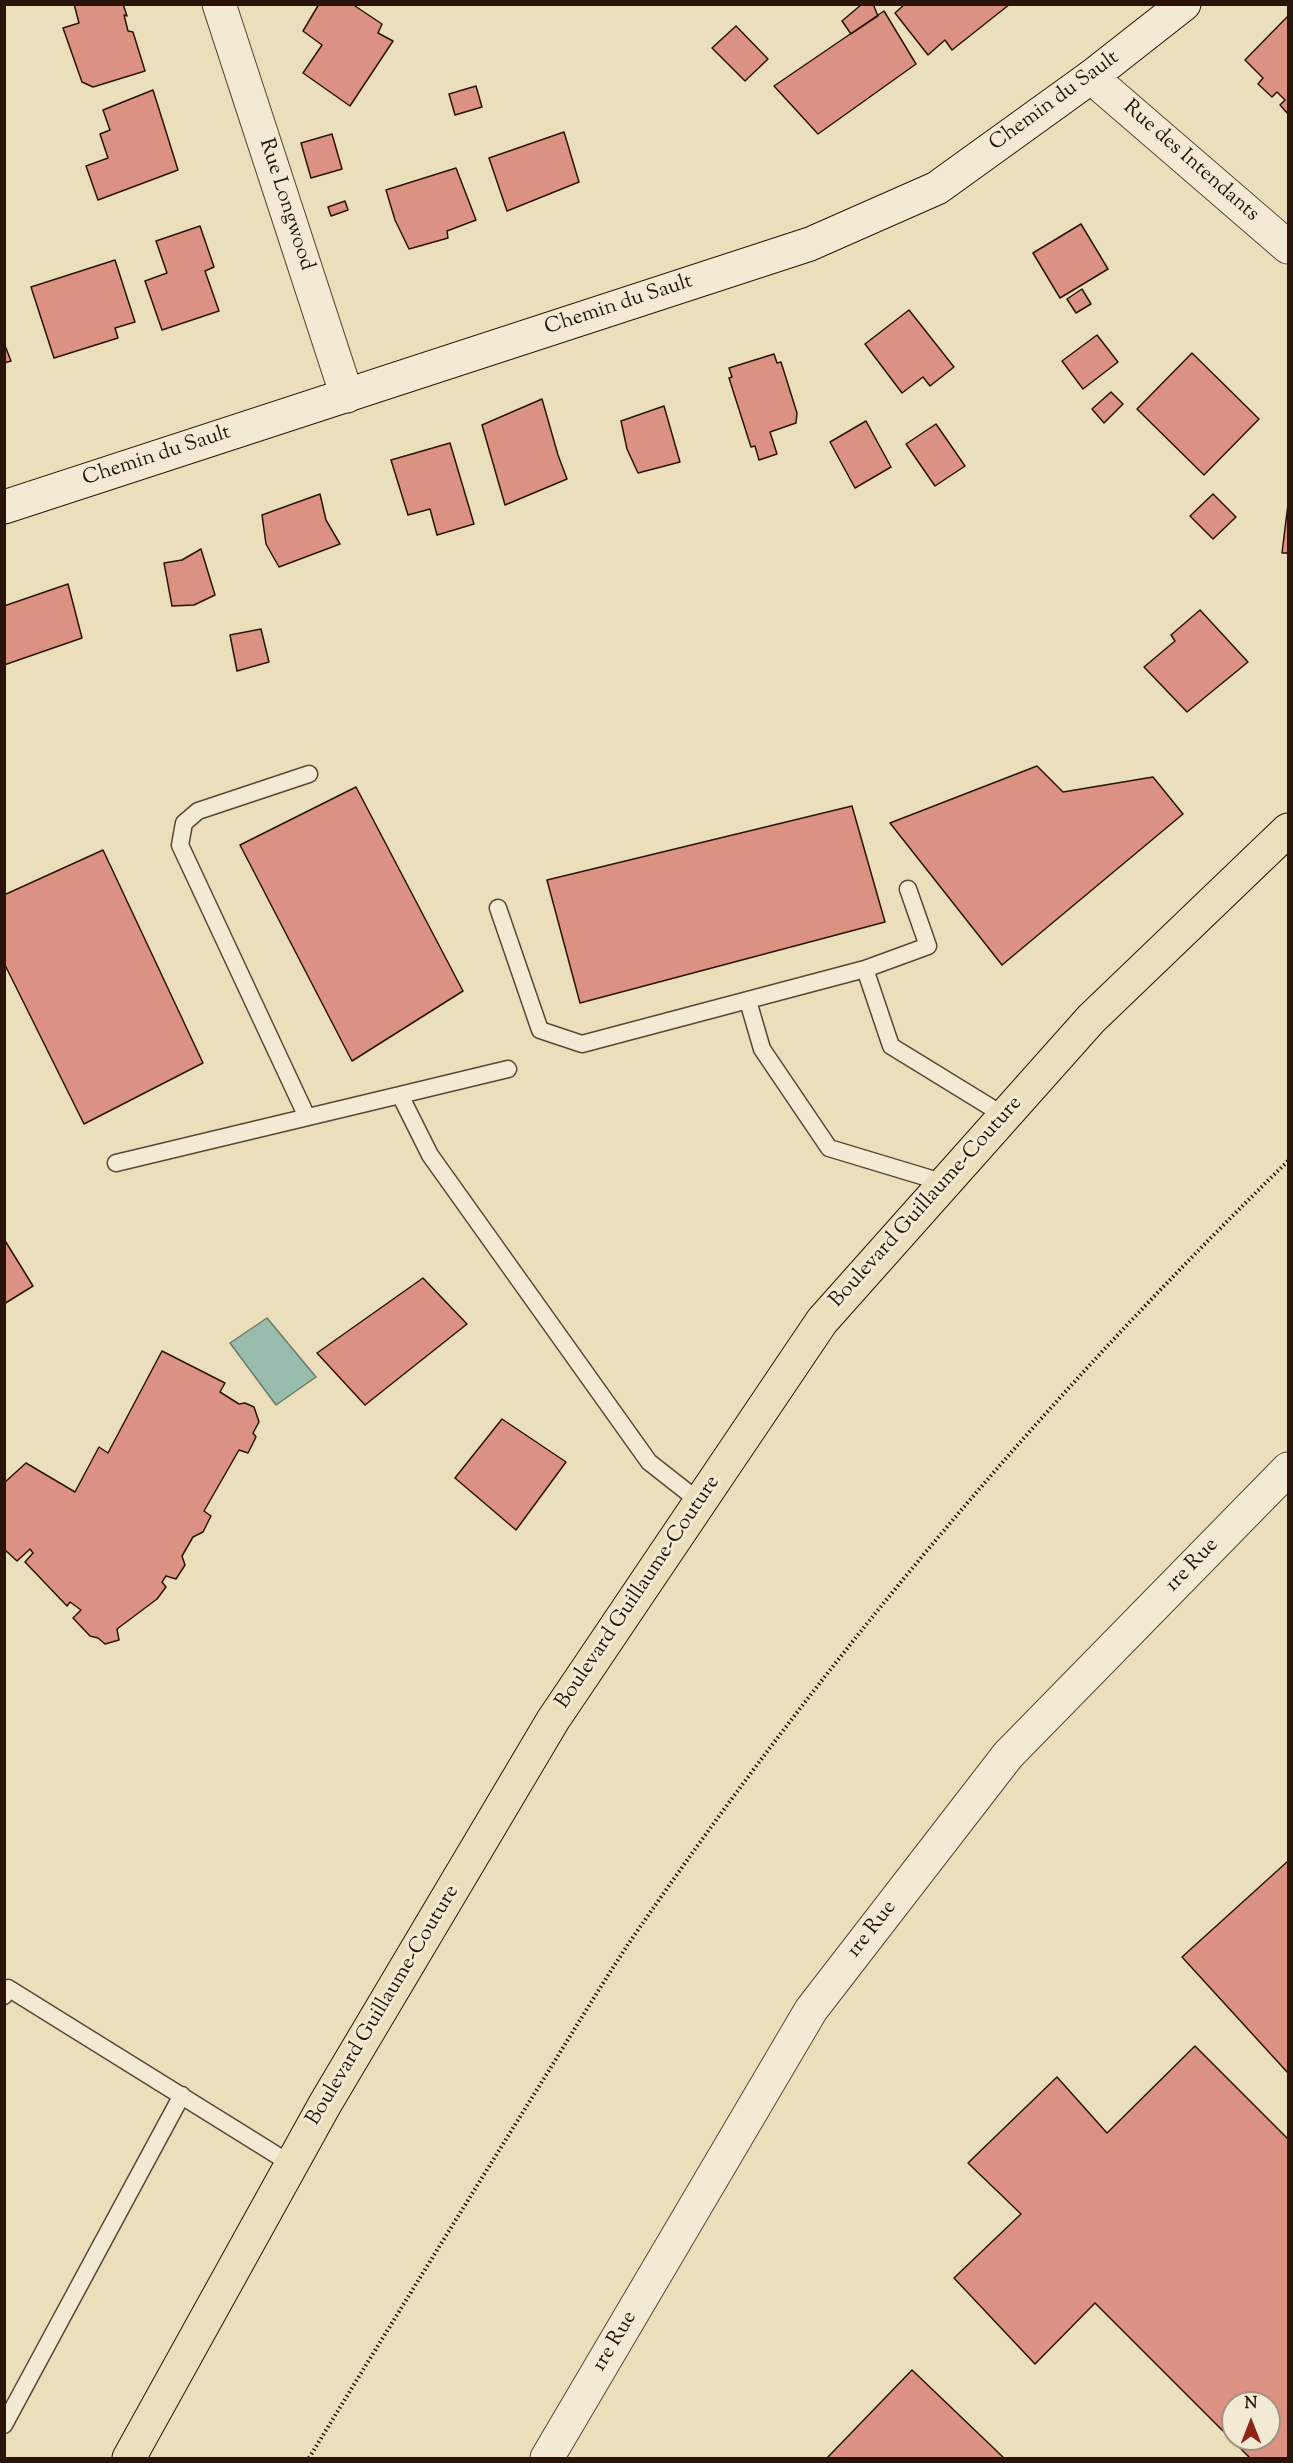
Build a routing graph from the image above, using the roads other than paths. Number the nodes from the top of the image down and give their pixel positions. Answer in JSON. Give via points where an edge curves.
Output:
{"nodes":[{"id":1,"x":1184,"y":4,"type":"edge"},
{"id":2,"x":226,"y":8,"type":"edge"},
{"id":3,"x":1091,"y":77,"type":"junction"},
{"id":4,"x":1288,"y":247,"type":"edge"},
{"id":5,"x":347,"y":396,"type":"junction"},
{"id":6,"x":4,"y":507,"type":"edge"},
{"id":7,"x":309,"y":774,"type":"dead end"},
{"id":8,"x":1288,"y":830,"type":"edge"},
{"id":9,"x":908,"y":889,"type":"dead end"},
{"id":10,"x":498,"y":908,"type":"dead end"},
{"id":11,"x":865,"y":969,"type":"junction"},
{"id":12,"x":748,"y":1001,"type":"junction"},
{"id":13,"x":508,"y":1069,"type":"dead end"},
{"id":14,"x":400,"y":1095,"type":"junction"},
{"id":15,"x":1005,"y":1116,"type":"junction"},
{"id":16,"x":307,"y":1118,"type":"junction"},
{"id":17,"x":116,"y":1163,"type":"dead end"},
{"id":18,"x":945,"y":1183,"type":"junction"},
{"id":19,"x":1288,"y":1469,"type":"edge"},
{"id":20,"x":700,"y":1502,"type":"junction"},
{"id":21,"x":6,"y":1990,"type":"edge"},
{"id":22,"x":182,"y":2095,"type":"junction"},
{"id":23,"x":291,"y":2164,"type":"junction"},
{"id":24,"x":4,"y":2425,"type":"edge"},
{"id":25,"x":129,"y":2458,"type":"edge"},
{"id":26,"x":547,"y":2458,"type":"edge"}],
"edges":[{"from":1,"to":3,"type":"street","name":"Chemin du Sault"},
{"from":2,"to":5,"type":"street","name":"Rue Longwood"},
{"from":3,"to":4,"type":"street","name":"Rue des Intendants"},
{"from":3,"to":5,"type":"street","name":"Chemin du Sault","via":[[937,188],[810,244]]},
{"from":5,"to":6,"type":"street","name":"Chemin du Sault"},
{"from":7,"to":16,"type":"lane","via":[[198,811],[184,823],[180,845]]},
{"from":8,"to":15,"type":"main road","name":"Boulevard Guillaume-Couture","via":[[1091,1019]]},
{"from":9,"to":11,"type":"lane","via":[[928,946]]},
{"from":10,"to":12,"type":"lane","via":[[540,1030],[582,1044]]},
{"from":11,"to":12,"type":"lane"},
{"from":11,"to":15,"type":"lane","via":[[891,1046]]},
{"from":12,"to":18,"type":"lane","via":[[762,1049],[829,1148]]},
{"from":13,"to":14,"type":"lane"},
{"from":14,"to":16,"type":"lane"},
{"from":14,"to":20,"type":"lane","via":[[430,1155],[649,1462]]},
{"from":15,"to":18,"type":"main road","name":"Boulevard Guillaume-Couture"},
{"from":16,"to":17,"type":"lane"},
{"from":18,"to":20,"type":"main road","name":"Boulevard Guillaume-Couture","via":[[822,1321]]},
{"from":19,"to":26,"type":"street","name":"1re Rue","via":[[1008,1755],[811,2010]]},
{"from":20,"to":23,"type":"main road","name":"Boulevard Guillaume-Couture","via":[[553,1720]]},
{"from":21,"to":22,"type":"lane"},
{"from":22,"to":23,"type":"lane"},
{"from":22,"to":24,"type":"lane"},
{"from":23,"to":25,"type":"main road","name":"Boulevard Guillaume-Couture"}]}
